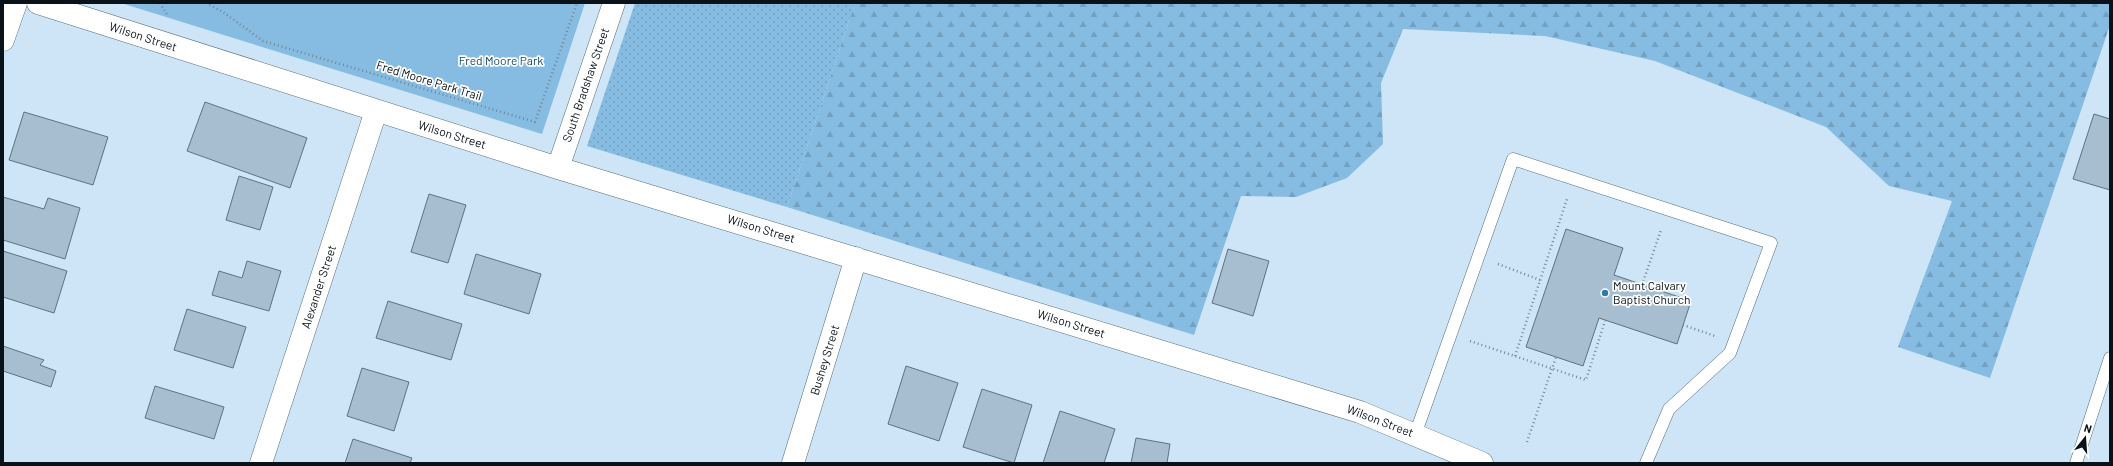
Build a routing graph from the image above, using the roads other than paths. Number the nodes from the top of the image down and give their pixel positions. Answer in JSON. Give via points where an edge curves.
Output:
{"nodes":[{"id":1,"x":16,"y":3,"type":"edge"},
{"id":2,"x":38,"y":3,"type":"edge"},
{"id":3,"x":614,"y":3,"type":"edge"},
{"id":4,"x":3,"y":40,"type":"edge"},
{"id":5,"x":376,"y":111,"type":"junction"},
{"id":6,"x":558,"y":168,"type":"junction"},
{"id":7,"x":856,"y":258,"type":"junction"},
{"id":8,"x":2110,"y":358,"type":"edge"},
{"id":9,"x":1415,"y":435,"type":"junction"},
{"id":10,"x":261,"y":463,"type":"edge"},
{"id":11,"x":793,"y":463,"type":"edge"},
{"id":12,"x":1482,"y":463,"type":"edge"},
{"id":13,"x":1646,"y":463,"type":"edge"},
{"id":14,"x":2076,"y":463,"type":"edge"}],
"edges":[{"from":1,"to":4,"type":"street"},
{"from":2,"to":5,"type":"street","name":"Wilson Street"},
{"from":3,"to":6,"type":"street","name":"South Bradshaw Street"},
{"from":5,"to":6,"type":"street","name":"Wilson Street"},
{"from":5,"to":10,"type":"street","name":"Alexander Street"},
{"from":6,"to":7,"type":"street","name":"Wilson Street"},
{"from":7,"to":9,"type":"street","name":"Wilson Street","via":[[1360,412]]},
{"from":7,"to":11,"type":"street","name":"Bushey Street"},
{"from":8,"to":14,"type":"lane"},
{"from":9,"to":12,"type":"street","name":"Wilson Street"},
{"from":9,"to":13,"type":"lane","via":[[1513,159],[1771,243],[1730,353],[1669,409]]}]}
